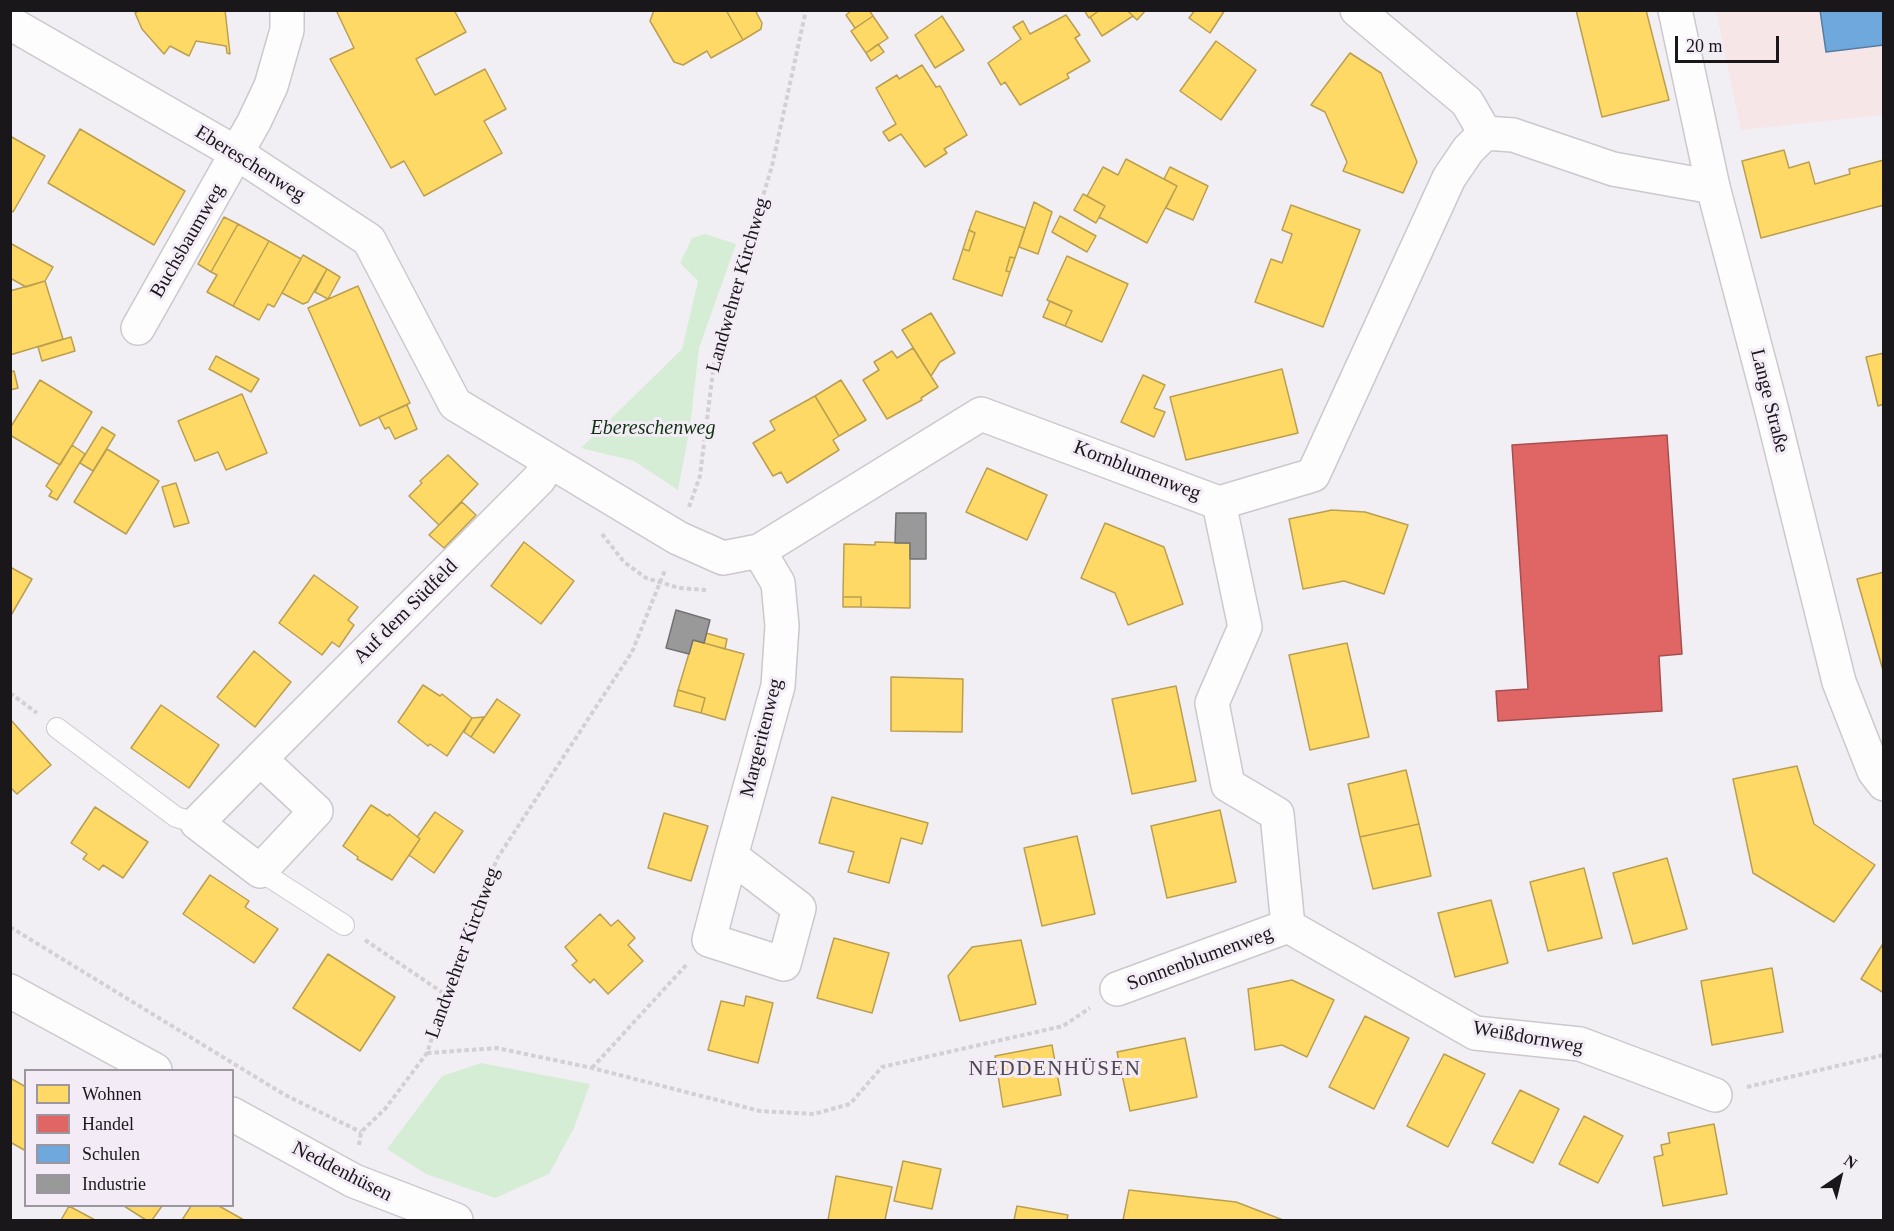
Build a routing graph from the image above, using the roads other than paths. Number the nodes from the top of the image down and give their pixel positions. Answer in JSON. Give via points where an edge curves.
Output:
{"nodes":[{"id":1,"x":287,"y":10,"type":"edge"},
{"id":2,"x":1357,"y":10,"type":"edge"},
{"id":3,"x":1675,"y":10,"type":"edge"},
{"id":4,"x":10,"y":23,"type":"edge"},
{"id":5,"x":1485,"y":133,"type":"junction"},
{"id":6,"x":238,"y":154,"type":"junction"},
{"id":7,"x":1713,"y":187,"type":"junction"},
{"id":8,"x":138,"y":328,"type":"dead end"},
{"id":9,"x":549,"y":462,"type":"junction"},
{"id":10,"x":1218,"y":503,"type":"junction"},
{"id":11,"x":759,"y":551,"type":"junction"},
{"id":12,"x":57,"y":728,"type":"dead end"},
{"id":13,"x":260,"y":759,"type":"junction"},
{"id":14,"x":1884,"y":783,"type":"edge"},
{"id":15,"x":197,"y":823,"type":"junction"},
{"id":16,"x":732,"y":856,"type":"junction"},
{"id":17,"x":260,"y":871,"type":"junction"},
{"id":18,"x":344,"y":925,"type":"road end"},
{"id":19,"x":1288,"y":926,"type":"junction"},
{"id":20,"x":1117,"y":989,"type":"road end"},
{"id":21,"x":10,"y":991,"type":"edge"},
{"id":22,"x":151,"y":1069,"type":"edge"},
{"id":23,"x":1714,"y":1095,"type":"road end"},
{"id":24,"x":234,"y":1115,"type":"edge"},
{"id":25,"x":408,"y":1213,"type":"edge"},
{"id":26,"x":456,"y":1221,"type":"edge"}],
"edges":[{"from":1,"to":6,"type":"street","name":"Buchsbaumweg","via":[[287,30],[271,86]]},
{"from":2,"to":5,"type":"street","via":[[1467,102]]},
{"from":3,"to":7,"type":"street","name":"Lange Straße"},
{"from":4,"to":6,"type":"street","name":"Ebereschenweg"},
{"from":5,"to":7,"type":"street","via":[[1513,135],[1612,169]]},
{"from":5,"to":10,"type":"street","name":"Kornblumenweg","via":[[1449,178],[1313,475]]},
{"from":6,"to":8,"type":"street","name":"Buchsbaumweg"},
{"from":6,"to":9,"type":"street","name":"Ebereschenweg","via":[[369,240],[455,404]]},
{"from":7,"to":14,"type":"street","name":"Lange Straße","via":[[1839,682],[1874,771]]},
{"from":9,"to":11,"type":"street","name":"Ebereschenweg","via":[[678,538],[723,558]]},
{"from":9,"to":13,"type":"street","name":"Auf dem Südfeld","via":[[539,479]]},
{"from":10,"to":11,"type":"street","name":"Kornblumenweg","via":[[981,414]]},
{"from":10,"to":19,"type":"street","name":"Sonnenblumenweg","via":[[1245,627],[1212,703],[1228,785],[1277,814]]},
{"from":11,"to":16,"type":"street","name":"Margeritenweg","via":[[778,583],[782,626],[778,686]]},
{"from":12,"to":15,"type":"lane","via":[[176,817]]},
{"from":13,"to":15,"type":"street","name":"Auf dem Südfeld"},
{"from":13,"to":17,"type":"street","via":[[316,811]]},
{"from":15,"to":17,"type":"street"},
{"from":16,"to":16,"type":"street","name":"Margeritenweg","via":[[799,908],[784,964],[709,940]]},
{"from":17,"to":18,"type":"lane"},
{"from":19,"to":20,"type":"street","name":"Sonnenblumenweg"},
{"from":19,"to":23,"type":"street","name":"Weißdornweg","via":[[1475,1033],[1580,1044]]},
{"from":21,"to":22,"type":"street"},
{"from":24,"to":25,"type":"street","name":"Neddenhüsen"},
{"from":25,"to":26,"type":"street","name":"Neddenhüsen"}]}
